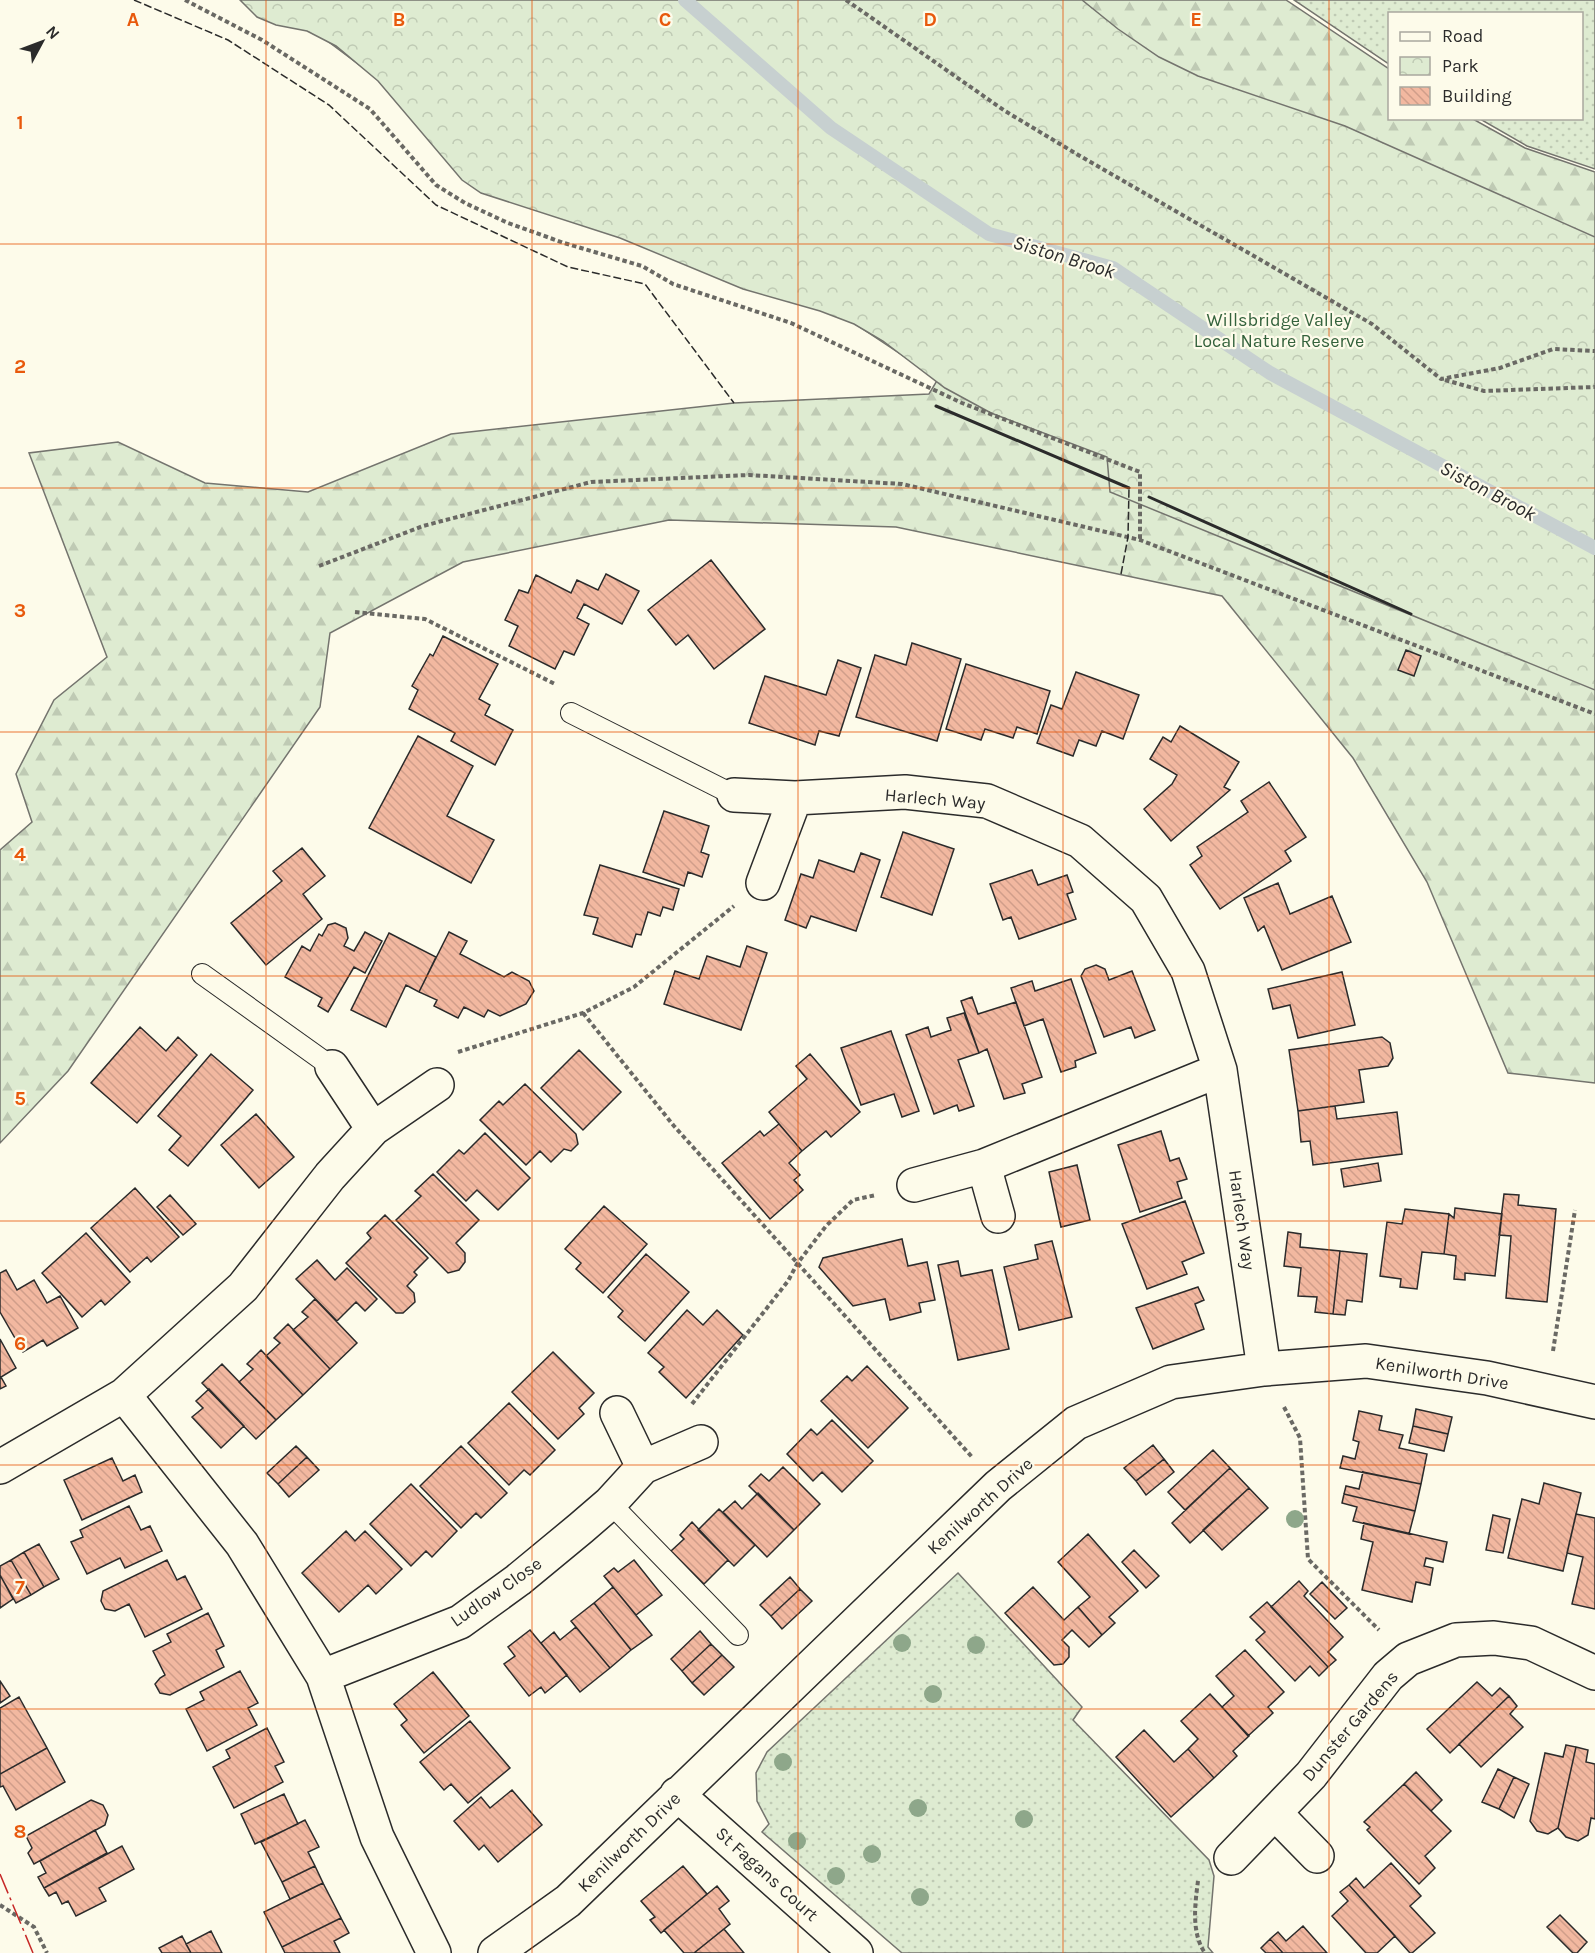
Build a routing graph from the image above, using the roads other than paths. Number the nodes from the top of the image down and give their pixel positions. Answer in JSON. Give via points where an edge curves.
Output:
{"nodes":[{"id":1,"x":571,"y":713,"type":"road end"},
{"id":2,"x":734,"y":795,"type":"joint"},
{"id":3,"x":795,"y":798,"type":"junction"},
{"id":4,"x":768,"y":869,"type":"road end"},
{"id":5,"x":202,"y":974,"type":"dead end"},
{"id":6,"x":332,"y":1067,"type":"joint"},
{"id":7,"x":1220,"y":1070,"type":"junction"},
{"id":8,"x":437,"y":1085,"type":"dead end"},
{"id":9,"x":373,"y":1129,"type":"junction"},
{"id":10,"x":984,"y":1166,"type":"junction"},
{"id":11,"x":914,"y":1185,"type":"road end"},
{"id":12,"x":998,"y":1216,"type":"dead end"},
{"id":13,"x":1264,"y":1369,"type":"junction"},
{"id":14,"x":124,"y":1395,"type":"junction"},
{"id":15,"x":1595,"y":1402,"type":"edge"},
{"id":16,"x":617,"y":1413,"type":"dead end"},
{"id":17,"x":701,"y":1442,"type":"dead end"},
{"id":18,"x":0,"y":1467,"type":"edge"},
{"id":19,"x":643,"y":1467,"type":"junction"},
{"id":20,"x":610,"y":1503,"type":"junction"},
{"id":21,"x":738,"y":1635,"type":"dead end"},
{"id":22,"x":1595,"y":1673,"type":"edge"},
{"id":23,"x":323,"y":1676,"type":"junction"},
{"id":24,"x":677,"y":1794,"type":"junction"},
{"id":25,"x":1275,"y":1813,"type":"junction"},
{"id":26,"x":1317,"y":1856,"type":"dead end"},
{"id":27,"x":1231,"y":1858,"type":"road end"},
{"id":28,"x":434,"y":1953,"type":"edge"},
{"id":29,"x":495,"y":1953,"type":"edge"},
{"id":30,"x":856,"y":1953,"type":"edge"}],
"edges":[{"from":1,"to":2,"type":"lane","name":"Harlech Way"},
{"from":2,"to":3,"type":"street","name":"Harlech Way"},
{"from":3,"to":4,"type":"street"},
{"from":3,"to":7,"type":"street","name":"Harlech Way","via":[[905,792],[987,801],[1080,841],[1146,899],[1188,971]]},
{"from":5,"to":6,"type":"lane"},
{"from":6,"to":9,"type":"street"},
{"from":7,"to":10,"type":"street"},
{"from":7,"to":13,"type":"street","name":"Harlech Way"},
{"from":8,"to":9,"type":"street"},
{"from":9,"to":14,"type":"street","via":[[330,1176],[243,1287]]},
{"from":10,"to":11,"type":"street"},
{"from":10,"to":12,"type":"street"},
{"from":13,"to":15,"type":"street","name":"Kenilworth Drive","via":[[1366,1361],[1487,1378]]},
{"from":13,"to":24,"type":"street","name":"Kenilworth Drive","via":[[1171,1382],[1076,1423],[998,1486]]},
{"from":14,"to":18,"type":"street"},
{"from":14,"to":23,"type":"street","via":[[242,1544]]},
{"from":16,"to":19,"type":"street"},
{"from":17,"to":19,"type":"street","name":"Ludlow Close"},
{"from":19,"to":20,"type":"street","name":"Ludlow Close"},
{"from":20,"to":21,"type":"lane"},
{"from":20,"to":23,"type":"street","name":"Ludlow Close","via":[[518,1580],[460,1622]]},
{"from":22,"to":25,"type":"street","name":"Dunster Gardens","via":[[1531,1643],[1494,1638],[1456,1640],[1408,1659],[1388,1676],[1311,1776]]},
{"from":23,"to":28,"type":"street","via":[[377,1837]]},
{"from":24,"to":29,"type":"street","name":"Kenilworth Drive","via":[[568,1901]]},
{"from":24,"to":30,"type":"street","name":"St Fagans Court"},
{"from":25,"to":26,"type":"street"},
{"from":25,"to":27,"type":"street","name":"Dunster Gardens"}]}
